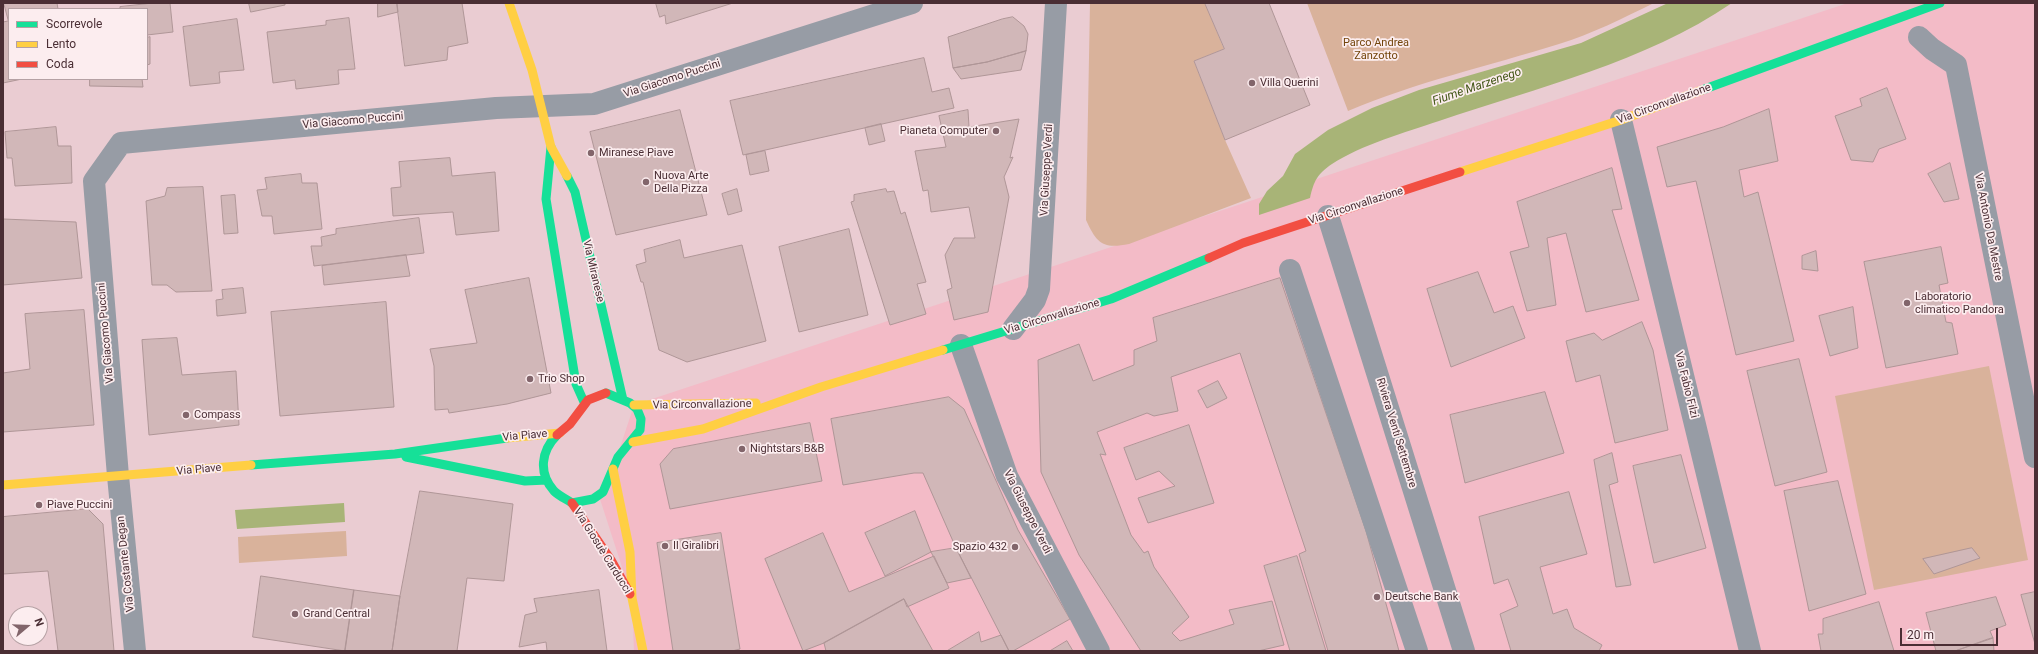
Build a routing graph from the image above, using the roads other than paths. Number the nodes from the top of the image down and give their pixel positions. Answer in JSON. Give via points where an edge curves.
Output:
{"nodes":[{"id":1,"x":509,"y":3,"type":"edge"},
{"id":2,"x":912,"y":3,"type":"edge"},
{"id":3,"x":1056,"y":3,"type":"edge"},
{"id":4,"x":1940,"y":3,"type":"edge"},
{"id":5,"x":1919,"y":37,"type":"dead end"},
{"id":6,"x":541,"y":107,"type":"junction"},
{"id":7,"x":1621,"y":120,"type":"junction"},
{"id":8,"x":551,"y":147,"type":"junction"},
{"id":9,"x":1328,"y":216,"type":"junction"},
{"id":10,"x":1290,"y":270,"type":"dead end"},
{"id":11,"x":1013,"y":329,"type":"junction"},
{"id":12,"x":961,"y":345,"type":"junction"},
{"id":13,"x":623,"y":400,"type":"junction"},
{"id":14,"x":584,"y":402,"type":"junction"},
{"id":15,"x":771,"y":403,"type":"junction"},
{"id":16,"x":634,"y":404,"type":"junction"},
{"id":17,"x":560,"y":433,"type":"junction"},
{"id":18,"x":633,"y":442,"type":"junction"},
{"id":19,"x":395,"y":454,"type":"junction"},
{"id":20,"x":2035,"y":457,"type":"edge"},
{"id":21,"x":612,"y":469,"type":"junction"},
{"id":22,"x":118,"y":476,"type":"junction"},
{"id":23,"x":547,"y":480,"type":"junction"},
{"id":24,"x":3,"y":485,"type":"edge"},
{"id":25,"x":572,"y":503,"type":"junction"},
{"id":26,"x":632,"y":598,"type":"junction"},
{"id":27,"x":135,"y":651,"type":"edge"},
{"id":28,"x":643,"y":651,"type":"edge"},
{"id":29,"x":1099,"y":651,"type":"edge"},
{"id":30,"x":1417,"y":651,"type":"edge"},
{"id":31,"x":1464,"y":651,"type":"edge"},
{"id":32,"x":1750,"y":651,"type":"edge"}],
"edges":[{"from":1,"to":6,"type":"street","name":"Via Miranese"},
{"from":2,"to":6,"type":"street","name":"Via Giacomo Puccini","via":[[594,104]]},
{"from":3,"to":11,"type":"street","name":"Via Giuseppe Verdi","via":[[1039,289],[1035,300]]},
{"from":4,"to":7,"type":"street","name":"Via Circonvallazione"},
{"from":5,"to":20,"type":"street","name":"Via Antonio Da Mestre","via":[[1932,50],[1956,65]]},
{"from":6,"to":8,"type":"street","name":"Via Miranese"},
{"from":6,"to":22,"type":"street","name":"Via Giacomo Puccini","via":[[496,108],[121,142],[94,181]]},
{"from":7,"to":9,"type":"street","name":"Via Circonvallazione"},
{"from":7,"to":32,"type":"street","name":"Via Fabio Filzi"},
{"from":8,"to":13,"type":"street","name":"Via Miranese","via":[[576,192]]},
{"from":8,"to":14,"type":"street","name":"Via Miranese","via":[[546,199],[576,384]]},
{"from":9,"to":11,"type":"street","name":"Via Circonvallazione","via":[[1243,243],[1111,299]]},
{"from":9,"to":31,"type":"street","name":"Riviera Venti Settembre"},
{"from":10,"to":30,"type":"street"},
{"from":11,"to":12,"type":"street","name":"Via Circonvallazione"},
{"from":12,"to":15,"type":"street","name":"Via Circonvallazione"},
{"from":12,"to":29,"type":"street","name":"Via Giuseppe Verdi","via":[[1007,476]]},
{"from":13,"to":14,"type":"street","name":"Via Circonvallazione","via":[[606,393]]},
{"from":13,"to":16,"type":"street","name":"Via Circonvallazione"},
{"from":14,"to":17,"type":"street","via":[[571,423]]},
{"from":15,"to":16,"type":"street","name":"Via Circonvallazione","via":[[651,406]]},
{"from":15,"to":18,"type":"street","name":"Via Circonvallazione","via":[[703,429]]},
{"from":16,"to":18,"type":"street","via":[[640,413],[641,425]]},
{"from":17,"to":19,"type":"street","name":"Via Piave","via":[[482,440]]},
{"from":17,"to":23,"type":"street","via":[[542,455]]},
{"from":18,"to":21,"type":"street","via":[[624,448]]},
{"from":19,"to":22,"type":"street","name":"Via Piave"},
{"from":19,"to":23,"type":"street","name":"Via Piave","via":[[525,481]]},
{"from":21,"to":25,"type":"street","via":[[599,496],[592,500]]},
{"from":21,"to":26,"type":"street","name":"Via Giosuè Carducci","via":[[630,552]]},
{"from":22,"to":24,"type":"street","name":"Via Piave"},
{"from":22,"to":27,"type":"street","name":"Via Costante Degan"},
{"from":23,"to":25,"type":"street","via":[[554,491]]},
{"from":25,"to":26,"type":"street","name":"Via Giosuè Carducci","via":[[611,560]]},
{"from":26,"to":28,"type":"street","name":"Via Giosuè Carducci"}]}
